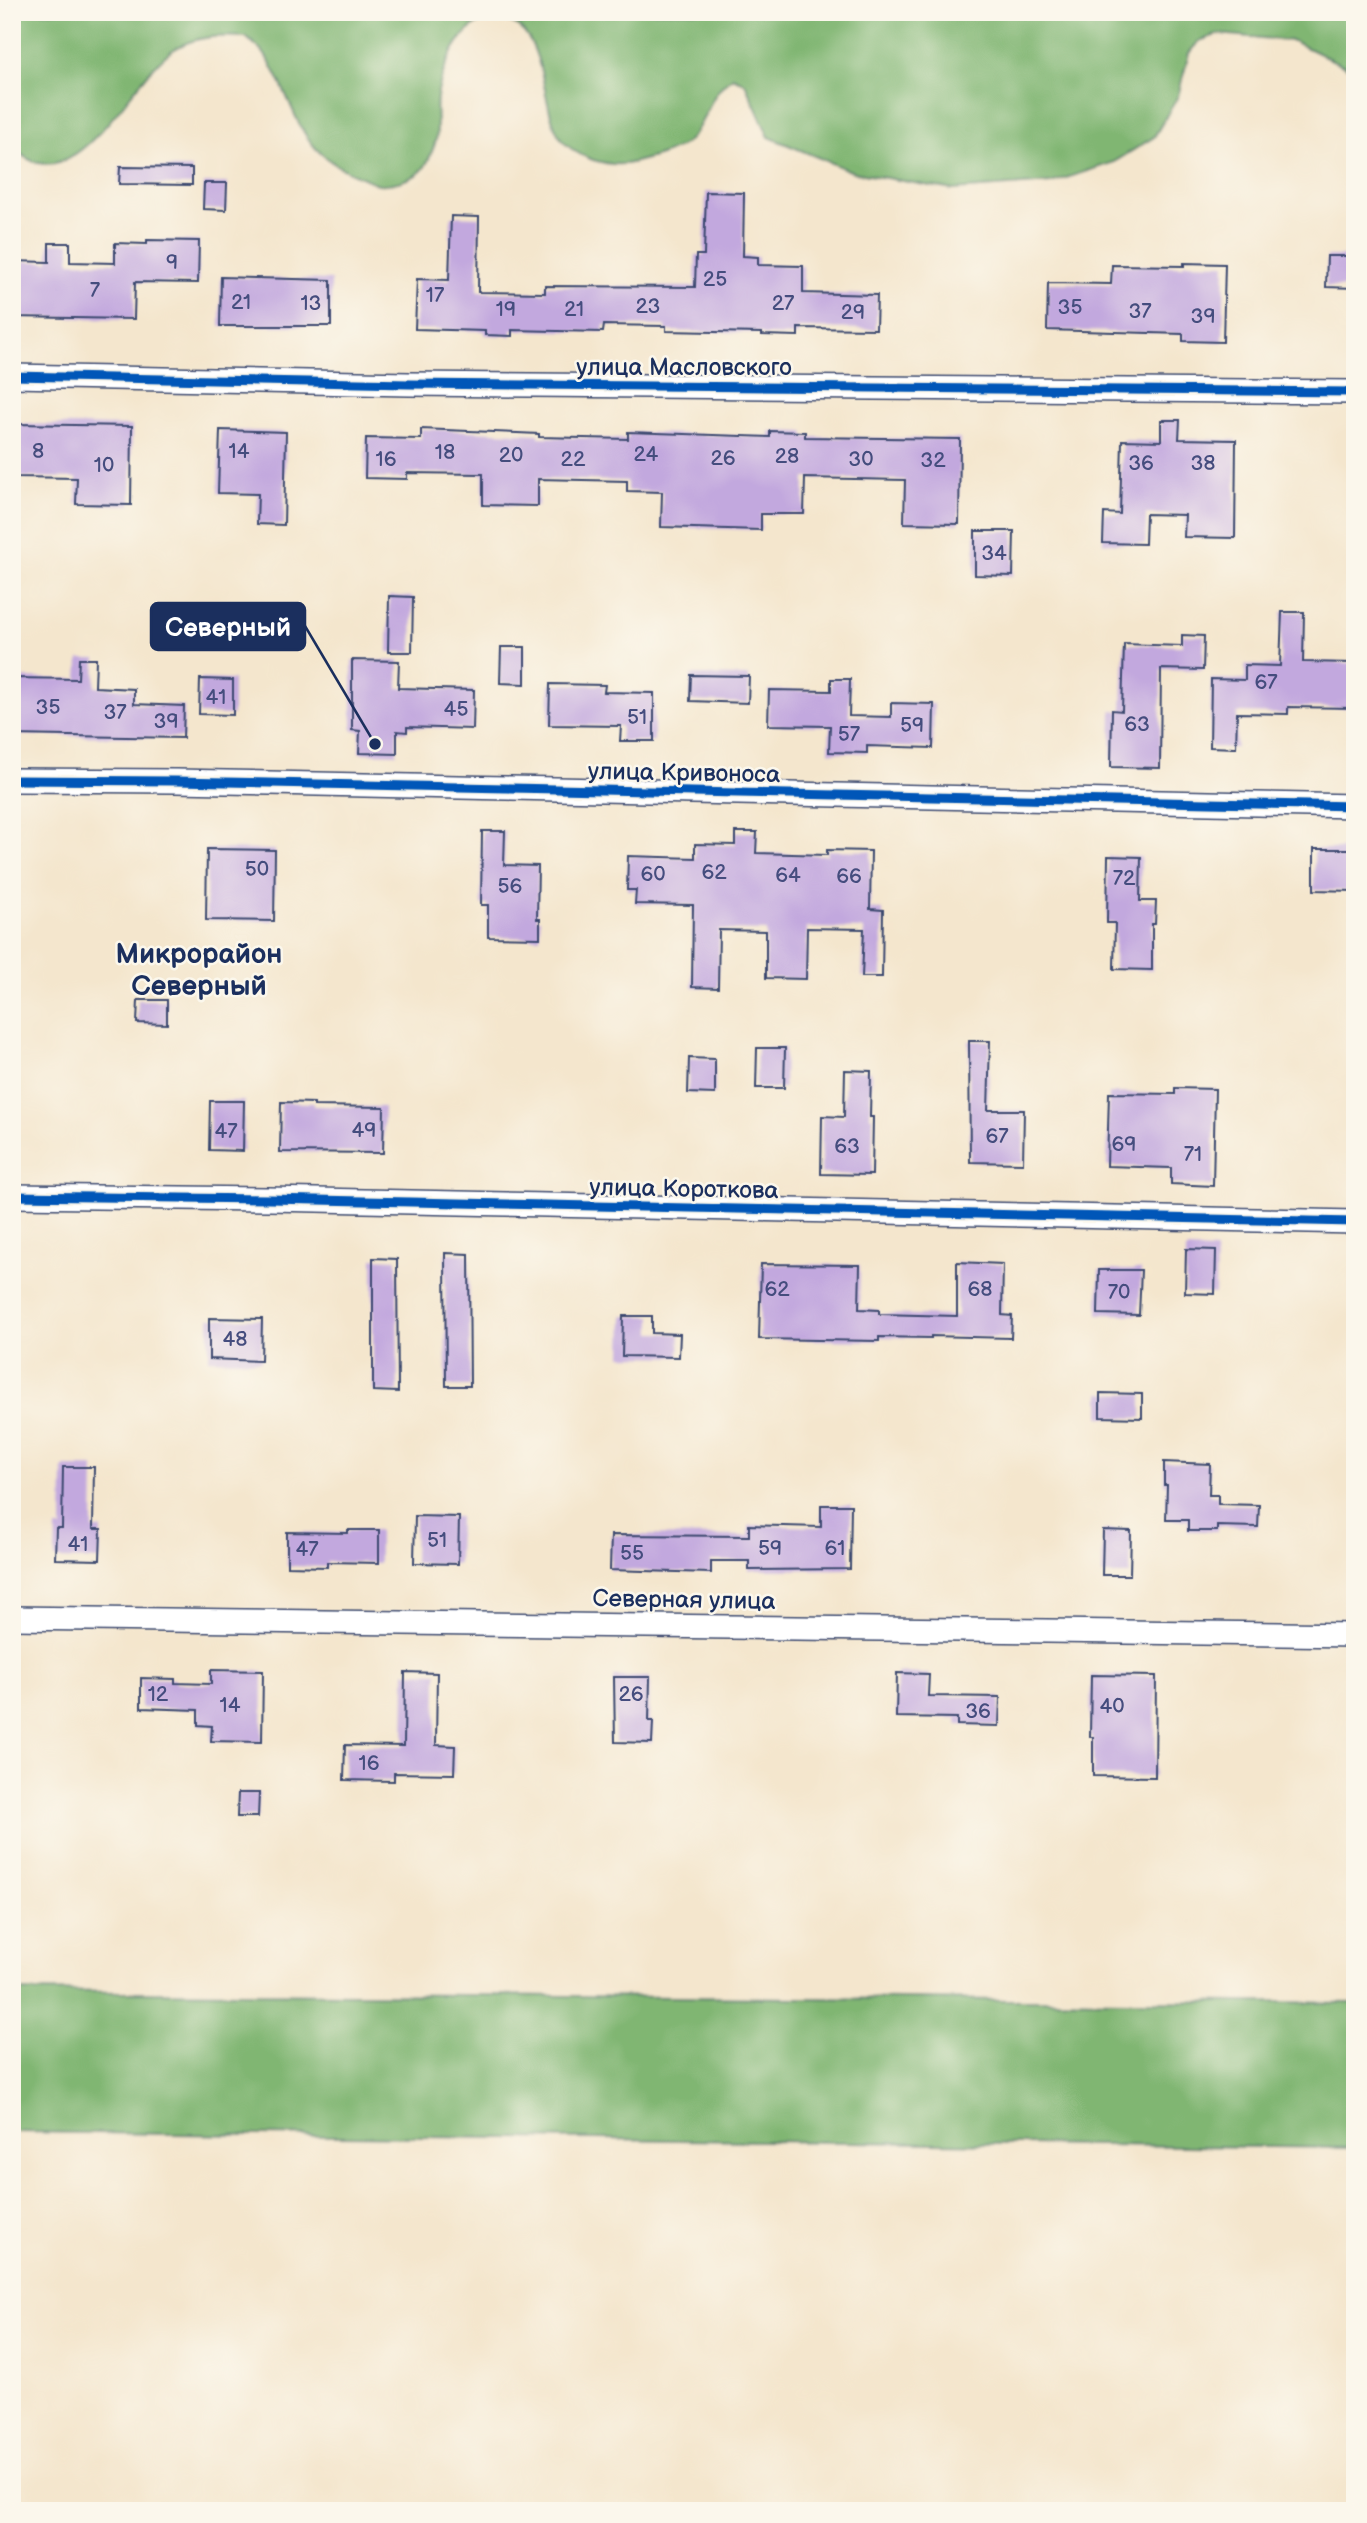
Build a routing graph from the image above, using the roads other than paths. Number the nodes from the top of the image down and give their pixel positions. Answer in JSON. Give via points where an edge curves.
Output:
{"nodes":[{"id":1,"x":12,"y":376,"type":"edge"},
{"id":2,"x":1355,"y":392,"type":"edge"},
{"id":3,"x":12,"y":779,"type":"edge"},
{"id":4,"x":1355,"y":806,"type":"edge"},
{"id":5,"x":12,"y":1196,"type":"edge"},
{"id":6,"x":1355,"y":1222,"type":"edge"},
{"id":7,"x":12,"y":1618,"type":"edge"},
{"id":8,"x":1355,"y":1634,"type":"edge"}],
"edges":[{"from":1,"to":2,"type":"street","name":"улица Масловского"},
{"from":3,"to":4,"type":"street","name":"улица Кривоноса"},
{"from":5,"to":6,"type":"street","name":"улица Короткова"},
{"from":7,"to":8,"type":"street","name":"Северная улица"}]}
